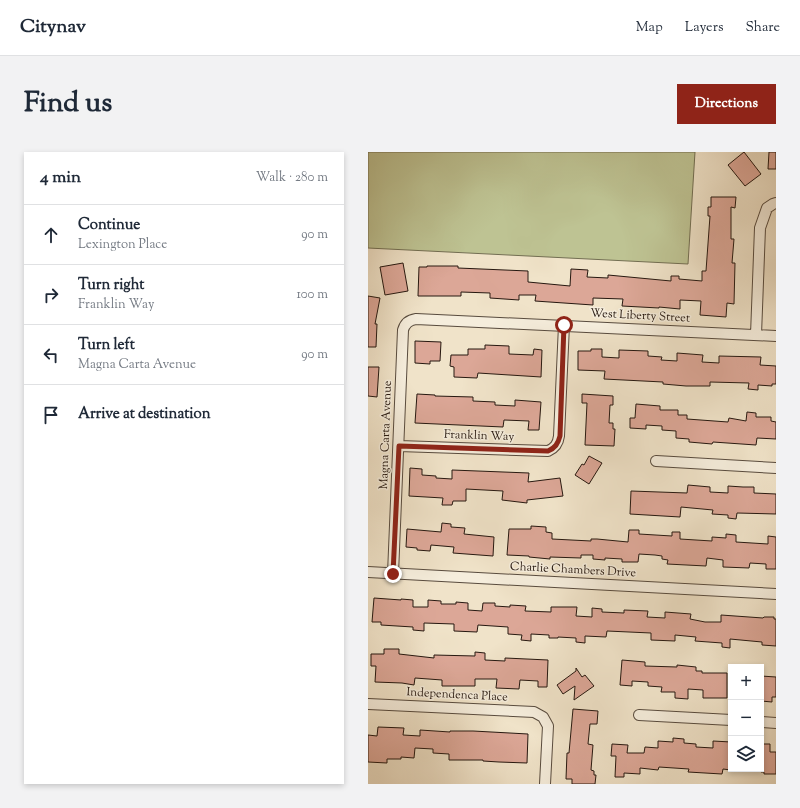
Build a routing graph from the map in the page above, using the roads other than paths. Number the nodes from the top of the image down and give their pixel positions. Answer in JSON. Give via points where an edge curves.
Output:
{"nodes":[{"id":1,"x":772,"y":206,"type":"edge"},
{"id":2,"x":407,"y":322,"type":"joint"},
{"id":3,"x":564,"y":325,"type":"junction"},
{"id":4,"x":756,"y":334,"type":"junction"},
{"id":5,"x":776,"y":336,"type":"edge"},
{"id":6,"x":399,"y":446,"type":"junction"},
{"id":7,"x":656,"y":462,"type":"dead end"},
{"id":8,"x":776,"y":468,"type":"edge"},
{"id":9,"x":368,"y":572,"type":"edge"},
{"id":10,"x":393,"y":574,"type":"junction"},
{"id":11,"x":776,"y":594,"type":"edge"},
{"id":12,"x":368,"y":704,"type":"edge"},
{"id":13,"x":639,"y":715,"type":"dead end"},
{"id":14,"x":728,"y":720,"type":"edge"},
{"id":15,"x":764,"y":722,"type":"edge"},
{"id":16,"x":776,"y":723,"type":"edge"},
{"id":17,"x":545,"y":784,"type":"edge"}],
"edges":[{"from":1,"to":4,"type":"street","via":[[760,228]]},
{"from":2,"to":3,"type":"street","name":"West Liberty Street","via":[[416,319]]},
{"from":2,"to":6,"type":"street","name":"Magna Carta Avenue","via":[[403,330]]},
{"from":3,"to":4,"type":"street","name":"West Liberty Street"},
{"from":3,"to":6,"type":"street","name":"Franklin Way","via":[[560,436],[556,446],[548,451]]},
{"from":4,"to":5,"type":"street","name":"West Liberty Street"},
{"from":6,"to":10,"type":"street","name":"Magna Carta Avenue"},
{"from":7,"to":8,"type":"street"},
{"from":9,"to":10,"type":"street","name":"Charlie Chambers Drive"},
{"from":10,"to":11,"type":"street","name":"Charlie Chambers Drive"},
{"from":12,"to":17,"type":"street","name":"Independenca Place","via":[[534,712],[543,717],[548,726]]},
{"from":13,"to":14,"type":"street"},
{"from":15,"to":16,"type":"street"}]}
